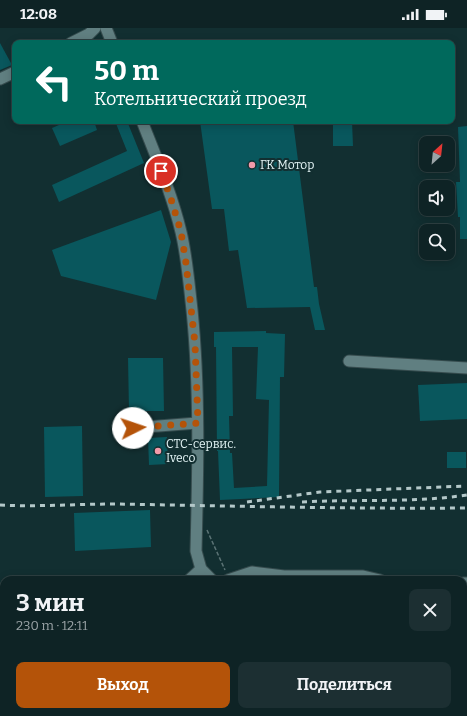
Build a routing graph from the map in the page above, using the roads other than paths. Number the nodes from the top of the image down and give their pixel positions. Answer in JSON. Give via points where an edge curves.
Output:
{"nodes":[{"id":1,"x":95,"y":28,"type":"edge"},
{"id":2,"x":106,"y":28,"type":"edge"},
{"id":3,"x":77,"y":40,"type":"edge"},
{"id":4,"x":111,"y":40,"type":"edge"},
{"id":5,"x":12,"y":73,"type":"edge"},
{"id":6,"x":0,"y":79,"type":"edge"},
{"id":7,"x":143,"y":124,"type":"edge"},
{"id":8,"x":349,"y":361,"type":"dead end"},
{"id":9,"x":467,"y":368,"type":"edge"},
{"id":10,"x":198,"y":423,"type":"junction"},
{"id":11,"x":133,"y":428,"type":"dead end"},
{"id":12,"x":201,"y":569,"type":"junction"},
{"id":13,"x":193,"y":576,"type":"edge"},
{"id":14,"x":208,"y":576,"type":"edge"},
{"id":15,"x":240,"y":576,"type":"edge"},
{"id":16,"x":284,"y":576,"type":"edge"},
{"id":17,"x":284,"y":576,"type":"edge"},
{"id":18,"x":363,"y":576,"type":"edge"}],
"edges":[{"from":1,"to":3,"type":"street"},
{"from":2,"to":4,"type":"street"},
{"from":5,"to":6,"type":"street"},
{"from":7,"to":10,"type":"street","via":[[181,232],[195,344]]},
{"from":8,"to":9,"type":"street"},
{"from":10,"to":11,"type":"street"},
{"from":10,"to":12,"type":"street","via":[[196,551]]},
{"from":12,"to":13,"type":"street"},
{"from":12,"to":14,"type":"street"},
{"from":15,"to":17,"type":"street","via":[[252,572]]},
{"from":16,"to":18,"type":"street"}]}
